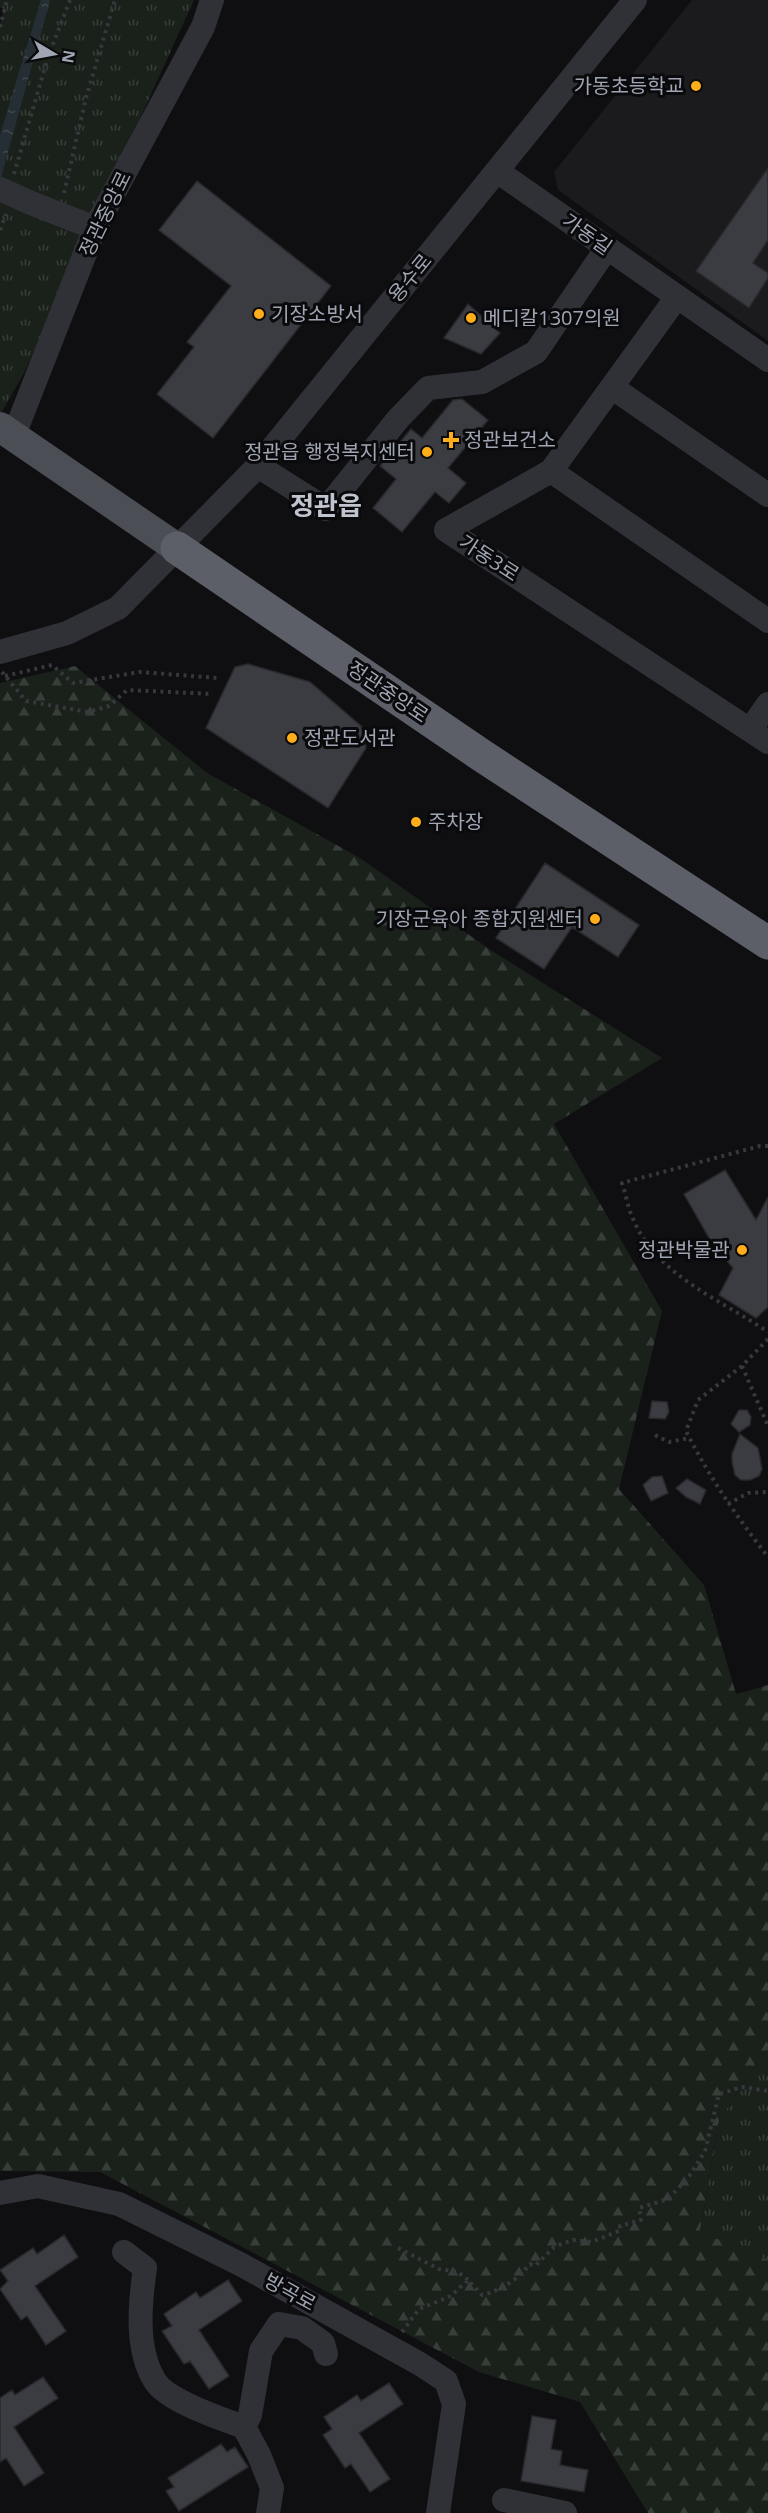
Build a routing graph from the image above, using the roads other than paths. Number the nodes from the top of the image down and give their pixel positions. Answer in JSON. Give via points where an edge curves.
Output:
{"nodes":[{"id":1,"x":212,"y":0,"type":"edge"},
{"id":2,"x":635,"y":0,"type":"edge"},
{"id":3,"x":496,"y":171,"type":"junction"},
{"id":4,"x":13,"y":194,"type":"edge"},
{"id":5,"x":95,"y":228,"type":"junction"},
{"id":6,"x":607,"y":248,"type":"junction"},
{"id":7,"x":677,"y":297,"type":"junction"},
{"id":8,"x":768,"y":360,"type":"edge"},
{"id":9,"x":613,"y":388,"type":"junction"},
{"id":10,"x":7,"y":431,"type":"edge"},
{"id":11,"x":258,"y":466,"type":"junction"},
{"id":12,"x":550,"y":471,"type":"junction"},
{"id":13,"x":768,"y":495,"type":"edge"},
{"id":14,"x":177,"y":548,"type":"junction"},
{"id":15,"x":768,"y":621,"type":"edge"},
{"id":16,"x":0,"y":652,"type":"edge"},
{"id":17,"x":768,"y":704,"type":"edge"},
{"id":18,"x":759,"y":736,"type":"edge"},
{"id":19,"x":768,"y":943,"type":"edge"},
{"id":20,"x":0,"y":2193,"type":"edge"},
{"id":21,"x":124,"y":2252,"type":"dead end"},
{"id":22,"x":326,"y":2354,"type":"dead end"},
{"id":23,"x":244,"y":2427,"type":"junction"},
{"id":24,"x":504,"y":2500,"type":"dead end"},
{"id":25,"x":268,"y":2513,"type":"edge"},
{"id":26,"x":438,"y":2513,"type":"edge"},
{"id":27,"x":565,"y":2513,"type":"edge"}],
"edges":[{"from":1,"to":5,"type":"street","name":"정관중앙로","via":[[203,27]]},
{"from":2,"to":3,"type":"street","name":"용수로"},
{"from":3,"to":6,"type":"street","name":"가동길"},
{"from":3,"to":11,"type":"street","name":"용수로"},
{"from":4,"to":5,"type":"street"},
{"from":5,"to":10,"type":"street","name":"정관중앙로"},
{"from":6,"to":7,"type":"street","name":"가동길"},
{"from":6,"to":11,"type":"street","via":[[536,352],[482,382],[428,388],[326,508]]},
{"from":7,"to":8,"type":"street","name":"가동길"},
{"from":7,"to":9,"type":"street"},
{"from":9,"to":12,"type":"street"},
{"from":9,"to":13,"type":"street"},
{"from":10,"to":14,"type":"main road","name":"정관중앙로"},
{"from":11,"to":14,"type":"street","name":"용수로"},
{"from":12,"to":15,"type":"street"},
{"from":12,"to":18,"type":"street","name":"가동3로","via":[[446,530]]},
{"from":14,"to":16,"type":"street","name":"용수로","via":[[118,608],[67,633]]},
{"from":14,"to":19,"type":"highway","name":"정관중앙로","via":[[481,755]]},
{"from":17,"to":18,"type":"street"},
{"from":20,"to":26,"type":"street","name":"방곡로","via":[[38,2186],[119,2204],[240,2264],[446,2381],[454,2404]]},
{"from":21,"to":23,"type":"street","via":[[145,2268],[141,2325],[145,2356],[155,2383],[188,2406]]},
{"from":22,"to":23,"type":"street","via":[[323,2343],[302,2328],[279,2324],[261,2351],[250,2415]]},
{"from":23,"to":25,"type":"street","via":[[272,2488]]},
{"from":24,"to":27,"type":"street"}]}
